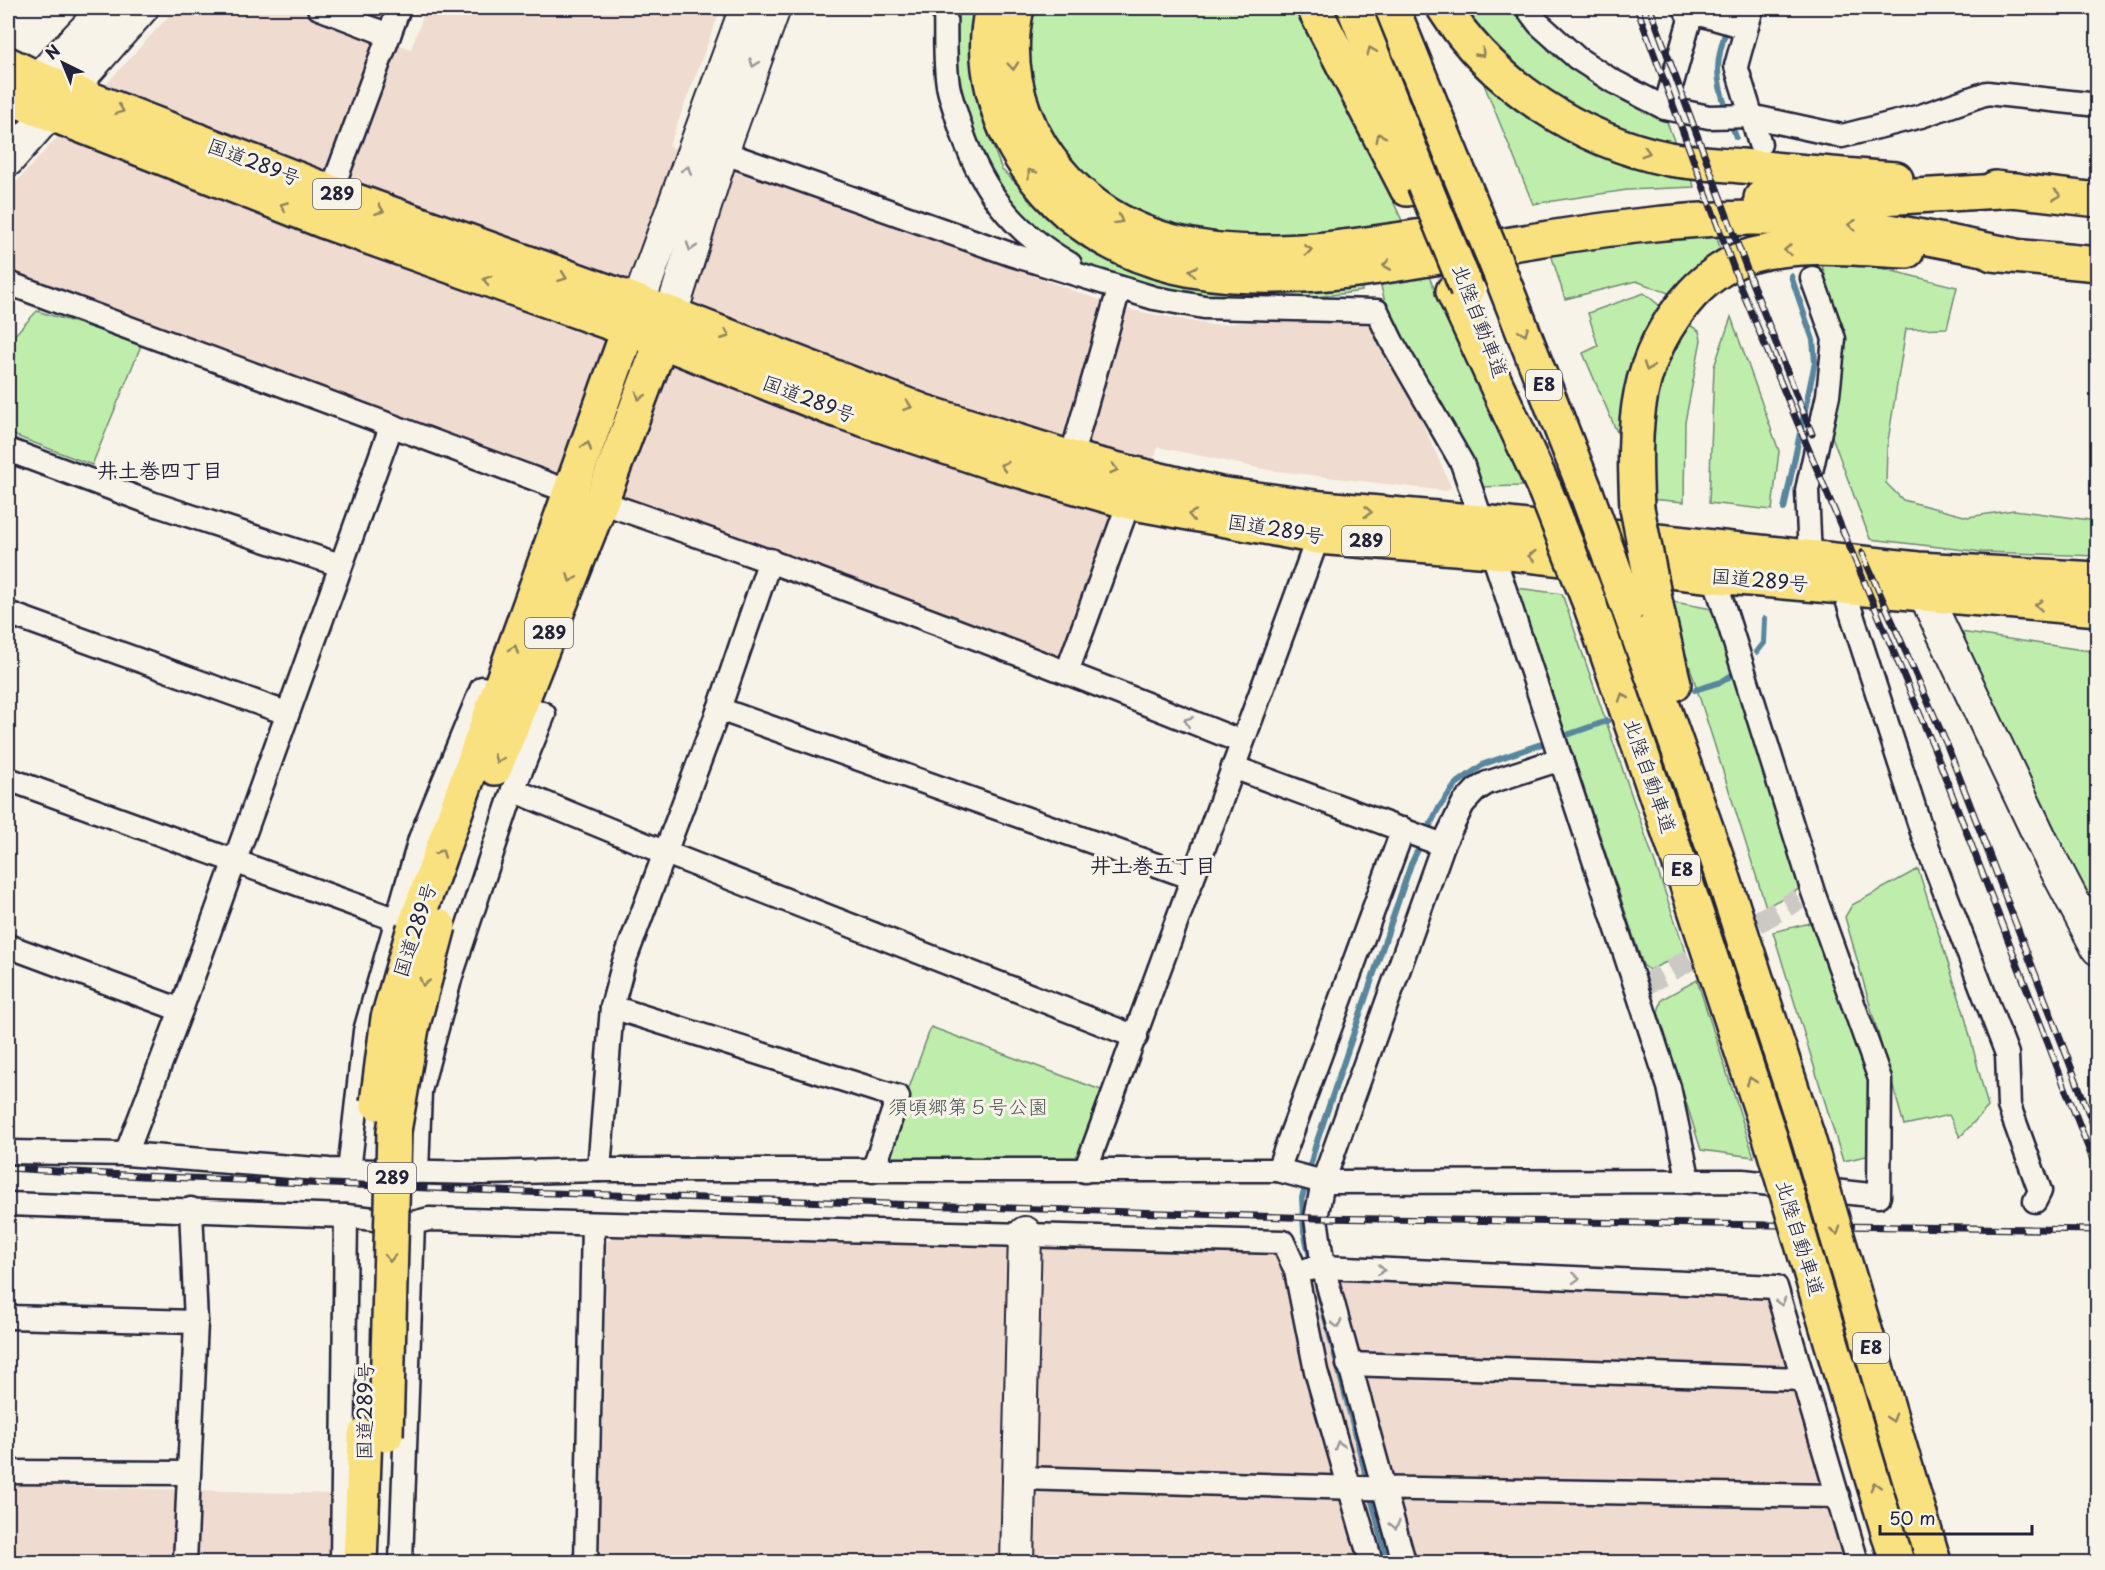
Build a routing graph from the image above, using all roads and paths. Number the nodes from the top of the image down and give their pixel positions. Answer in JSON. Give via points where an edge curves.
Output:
{"nodes":[{"id":1,"x":106,"y":8,"type":"edge"},
{"id":2,"x":142,"y":8,"type":"edge"},
{"id":3,"x":319,"y":8,"type":"edge"},
{"id":4,"x":399,"y":8,"type":"edge"},
{"id":5,"x":747,"y":8,"type":"edge"},
{"id":6,"x":774,"y":8,"type":"edge"},
{"id":7,"x":945,"y":8,"type":"edge"},
{"id":8,"x":992,"y":8,"type":"edge"},
{"id":9,"x":1017,"y":8,"type":"edge"},
{"id":10,"x":1314,"y":8,"type":"edge"},
{"id":11,"x":1354,"y":8,"type":"edge"},
{"id":12,"x":1392,"y":8,"type":"edge"},
{"id":13,"x":1444,"y":8,"type":"edge"},
{"id":14,"x":1527,"y":8,"type":"edge"},
{"id":15,"x":1698,"y":12,"type":"edge"},
{"id":16,"x":1745,"y":20,"type":"edge"},
{"id":17,"x":388,"y":35,"type":"junction"},
{"id":18,"x":8,"y":64,"type":"edge"},
{"id":19,"x":18,"y":98,"type":"edge"},
{"id":20,"x":60,"y":102,"type":"junction"},
{"id":21,"x":2097,"y":105,"type":"edge"},
{"id":22,"x":1665,"y":108,"type":"junction"},
{"id":23,"x":1747,"y":116,"type":"junction"},
{"id":24,"x":1760,"y":144,"type":"dead end"},
{"id":25,"x":722,"y":152,"type":"junction"},
{"id":26,"x":8,"y":160,"type":"edge"},
{"id":27,"x":1416,"y":186,"type":"junction"},
{"id":28,"x":2017,"y":190,"type":"junction"},
{"id":29,"x":331,"y":192,"type":"junction"},
{"id":30,"x":2097,"y":200,"type":"edge"},
{"id":31,"x":2012,"y":255,"type":"junction"},
{"id":32,"x":2097,"y":264,"type":"edge"},
{"id":33,"x":1812,"y":278,"type":"dead end"},
{"id":34,"x":8,"y":283,"type":"edge"},
{"id":35,"x":1111,"y":286,"type":"junction"},
{"id":36,"x":633,"y":317,"type":"junction"},
{"id":37,"x":666,"y":327,"type":"junction"},
{"id":38,"x":391,"y":427,"type":"junction"},
{"id":39,"x":8,"y":450,"type":"edge"},
{"id":40,"x":1071,"y":458,"type":"junction"},
{"id":41,"x":570,"y":492,"type":"junction"},
{"id":42,"x":601,"y":502,"type":"junction"},
{"id":43,"x":1129,"y":502,"type":"junction"},
{"id":44,"x":1320,"y":522,"type":"junction"},
{"id":45,"x":1487,"y":537,"type":"junction"},
{"id":46,"x":1810,"y":557,"type":"junction"},
{"id":47,"x":770,"y":560,"type":"junction"},
{"id":48,"x":340,"y":565,"type":"junction"},
{"id":49,"x":1714,"y":576,"type":"junction"},
{"id":50,"x":2097,"y":579,"type":"edge"},
{"id":51,"x":1843,"y":587,"type":"junction"},
{"id":52,"x":1925,"y":595,"type":"junction"},
{"id":53,"x":2097,"y":609,"type":"edge"},
{"id":54,"x":1643,"y":611,"type":"junction"},
{"id":55,"x":8,"y":613,"type":"edge"},
{"id":56,"x":1067,"y":672,"type":"junction"},
{"id":57,"x":509,"y":699,"type":"junction"},
{"id":58,"x":719,"y":709,"type":"junction"},
{"id":59,"x":286,"y":713,"type":"junction"},
{"id":60,"x":1242,"y":742,"type":"junction"},
{"id":61,"x":1559,"y":753,"type":"junction"},
{"id":62,"x":1233,"y":767,"type":"junction"},
{"id":63,"x":8,"y":779,"type":"edge"},
{"id":64,"x":513,"y":790,"type":"junction"},
{"id":65,"x":1423,"y":836,"type":"junction"},
{"id":66,"x":666,"y":853,"type":"junction"},
{"id":67,"x":233,"y":860,"type":"junction"},
{"id":68,"x":1193,"y":878,"type":"junction"},
{"id":69,"x":417,"y":924,"type":"junction"},
{"id":70,"x":8,"y":946,"type":"edge"},
{"id":71,"x":2097,"y":949,"type":"edge"},
{"id":72,"x":612,"y":1007,"type":"junction"},
{"id":73,"x":181,"y":1010,"type":"junction"},
{"id":74,"x":1136,"y":1036,"type":"junction"},
{"id":75,"x":8,"y":1152,"type":"edge"},
{"id":76,"x":126,"y":1154,"type":"junction"},
{"id":77,"x":600,"y":1170,"type":"junction"},
{"id":78,"x":1282,"y":1170,"type":"junction"},
{"id":79,"x":349,"y":1171,"type":"junction"},
{"id":80,"x":873,"y":1171,"type":"junction"},
{"id":81,"x":1085,"y":1171,"type":"junction"},
{"id":82,"x":417,"y":1172,"type":"junction"},
{"id":83,"x":1318,"y":1181,"type":"junction"},
{"id":84,"x":1689,"y":1182,"type":"junction"},
{"id":85,"x":2035,"y":1201,"type":"dead end"},
{"id":86,"x":8,"y":1204,"type":"edge"},
{"id":87,"x":191,"y":1209,"type":"junction"},
{"id":88,"x":346,"y":1216,"type":"junction"},
{"id":89,"x":413,"y":1223,"type":"junction"},
{"id":90,"x":593,"y":1225,"type":"junction"},
{"id":91,"x":1025,"y":1233,"type":"junction"},
{"id":92,"x":1323,"y":1267,"type":"junction"},
{"id":93,"x":1296,"y":1271,"type":"junction"},
{"id":94,"x":8,"y":1317,"type":"edge"},
{"id":95,"x":196,"y":1322,"type":"junction"},
{"id":96,"x":1348,"y":1364,"type":"junction"},
{"id":97,"x":1803,"y":1379,"type":"junction"},
{"id":98,"x":375,"y":1435,"type":"junction"},
{"id":99,"x":8,"y":1472,"type":"edge"},
{"id":100,"x":188,"y":1473,"type":"junction"},
{"id":101,"x":1020,"y":1478,"type":"junction"},
{"id":102,"x":1368,"y":1488,"type":"junction"},
{"id":103,"x":1838,"y":1496,"type":"junction"},
{"id":104,"x":184,"y":1563,"type":"edge"},
{"id":105,"x":342,"y":1563,"type":"edge"},
{"id":106,"x":360,"y":1563,"type":"edge"},
{"id":107,"x":383,"y":1563,"type":"edge"},
{"id":108,"x":401,"y":1563,"type":"edge"},
{"id":109,"x":586,"y":1563,"type":"edge"},
{"id":110,"x":1017,"y":1563,"type":"edge"},
{"id":111,"x":1371,"y":1563,"type":"edge"},
{"id":112,"x":1404,"y":1563,"type":"edge"},
{"id":113,"x":1857,"y":1563,"type":"edge"},
{"id":114,"x":1897,"y":1563,"type":"edge"},
{"id":115,"x":1934,"y":1563,"type":"edge"}],
"edges":[{"from":1,"to":19,"type":"street"},
{"from":2,"to":20,"type":"street"},
{"from":3,"to":17,"type":"street"},
{"from":4,"to":17,"type":"street"},
{"from":36,"to":5,"type":"street","one_way":true},
{"from":6,"to":25,"type":"street","one_way":true},
{"from":7,"to":35,"type":"street","via":[[948,86],[978,172],[1000,208],[1030,237]]},
{"from":31,"to":8,"type":"highway","one_way":true,"via":[[1881,229],[1752,218],[1584,232],[1316,274],[1212,274],[1168,265],[1124,250],[1090,231],[1054,200],[1018,154],[1002,121],[992,86],[988,50]]},
{"from":9,"to":28,"type":"highway","one_way":true,"via":[[1013,33],[1015,82],[1024,113],[1054,166],[1102,211],[1132,228],[1205,250],[1292,252],[1644,205]]},
{"from":27,"to":10,"type":"highway","one_way":true},
{"from":27,"to":11,"type":"highway","one_way":true},
{"from":12,"to":54,"type":"highway","name":"北陸自動車道","number":"E8","one_way":true,"bridge":true,"via":[[1586,492]]},
{"from":13,"to":28,"type":"highway","one_way":true,"via":[[1510,83],[1549,110],[1627,147],[1670,159]]},
{"from":14,"to":22,"type":"street","via":[[1577,58]]},
{"from":15,"to":16,"type":"street"},
{"from":15,"to":22,"type":"street"},
{"from":16,"to":23,"type":"street","via":[[1736,66]]},
{"from":17,"to":29,"type":"street"},
{"from":18,"to":19,"type":"highway","name":"国道289号","number":"289"},
{"from":19,"to":20,"type":"highway","name":"国道289号","number":"289"},
{"from":20,"to":26,"type":"street"},
{"from":20,"to":29,"type":"highway","name":"国道289号","number":"289","one_way":true},
{"from":36,"to":20,"type":"highway","name":"国道289号","number":"289","one_way":true,"via":[[323,221]]},
{"from":21,"to":23,"type":"street","via":[[1988,93],[1921,116],[1842,136]]},
{"from":22,"to":23,"type":"street","via":[[1709,117]]},
{"from":23,"to":24,"type":"street"},
{"from":25,"to":35,"type":"street"},
{"from":25,"to":37,"type":"street","one_way":true},
{"from":114,"to":27,"type":"highway","name":"北陸自動車道","number":"E8","one_way":true,"bridge":true,"via":[[1770,1137],[1590,604]]},
{"from":28,"to":30,"type":"highway","one_way":true},
{"from":29,"to":36,"type":"highway","name":"国道289号","number":"289","one_way":true},
{"from":31,"to":32,"type":"highway"},
{"from":31,"to":54,"type":"highway","one_way":true,"bridge":true,"via":[[1784,249],[1750,255],[1699,286],[1660,335],[1638,399],[1634,440]]},
{"from":33,"to":46,"type":"street","via":[[1834,339],[1828,395],[1807,490]]},
{"from":34,"to":38,"type":"street"},
{"from":35,"to":40,"type":"street"},
{"from":35,"to":45,"type":"street","via":[[1204,307],[1377,311],[1462,463]]},
{"from":36,"to":37,"type":"highway","name":"国道289号","number":"289"},
{"from":41,"to":36,"type":"highway","name":"国道289号","number":"289","one_way":true},
{"from":37,"to":40,"type":"highway","name":"国道289号","number":"289","one_way":true},
{"from":37,"to":42,"type":"highway","name":"国道289号","number":"289","one_way":true},
{"from":43,"to":37,"type":"highway","name":"国道289号","number":"289","one_way":true,"via":[[831,408]]},
{"from":38,"to":41,"type":"street"},
{"from":38,"to":48,"type":"street"},
{"from":39,"to":48,"type":"street","via":[[151,503]]},
{"from":40,"to":44,"type":"highway","name":"国道289号","number":"289","one_way":true},
{"from":57,"to":41,"type":"highway","name":"国道289号","number":"289","one_way":true},
{"from":42,"to":47,"type":"street"},
{"from":42,"to":57,"type":"highway","name":"国道289号","number":"289","one_way":true},
{"from":44,"to":43,"type":"highway","name":"国道289号","number":"289","one_way":true},
{"from":43,"to":56,"type":"street"},
{"from":44,"to":45,"type":"highway","name":"国道289号","number":"289"},
{"from":44,"to":60,"type":"street"},
{"from":45,"to":46,"type":"highway","name":"国道289号","number":"289"},
{"from":49,"to":45,"type":"highway","name":"国道289号","number":"289","one_way":true},
{"from":45,"to":61,"type":"street"},
{"from":46,"to":50,"type":"highway","name":"国道289号","number":"289","via":[[1918,569]]},
{"from":47,"to":56,"type":"street"},
{"from":47,"to":58,"type":"street"},
{"from":48,"to":59,"type":"street"},
{"from":49,"to":51,"type":"highway","name":"国道289号","number":"289"},
{"from":49,"to":84,"type":"street","via":[[1806,895],[1881,1079],[1879,1196],[1743,1181]]},
{"from":51,"to":52,"type":"highway","name":"国道289号","number":"289"},
{"from":51,"to":85,"type":"street","via":[[1922,832],[2007,1054],[2009,1106],[2040,1191]]},
{"from":53,"to":52,"type":"highway","name":"国道289号","number":"289","one_way":true},
{"from":52,"to":71,"type":"street"},
{"from":54,"to":115,"type":"highway","name":"北陸自動車道","number":"E8","one_way":true,"bridge":true,"via":[[1719,864],[1807,1135]]},
{"from":55,"to":59,"type":"street"},
{"from":60,"to":56,"type":"street","one_way":true},
{"from":57,"to":64,"type":"street","via":[[544,714]]},
{"from":57,"to":69,"type":"highway","name":"国道289号","number":"289"},
{"from":57,"to":69,"type":"street","via":[[482,688],[420,839]]},
{"from":58,"to":66,"type":"street"},
{"from":58,"to":68,"type":"street"},
{"from":59,"to":67,"type":"street"},
{"from":60,"to":62,"type":"street"},
{"from":61,"to":65,"type":"street","via":[[1487,783]]},
{"from":61,"to":84,"type":"street","via":[[1639,987],[1669,1087]]},
{"from":62,"to":65,"type":"street"},
{"from":62,"to":68,"type":"street"},
{"from":63,"to":67,"type":"street"},
{"from":64,"to":66,"type":"street"},
{"from":64,"to":82,"type":"street","via":[[452,976],[420,1091]]},
{"from":65,"to":78,"type":"street"},
{"from":65,"to":83,"type":"street"},
{"from":66,"to":72,"type":"street","via":[[624,962]]},
{"from":66,"to":74,"type":"street"},
{"from":67,"to":69,"type":"street"},
{"from":67,"to":73,"type":"street"},
{"from":68,"to":74,"type":"street"},
{"from":69,"to":79,"type":"street","via":[[365,1031]]},
{"from":69,"to":98,"type":"highway","name":"国道289号","number":"289","bridge":true,"via":[[412,1028],[394,1131]]},
{"from":70,"to":73,"type":"street"},
{"from":72,"to":77,"type":"street"},
{"from":72,"to":80,"type":"street","via":[[898,1097]]},
{"from":73,"to":76,"type":"street"},
{"from":74,"to":81,"type":"street"},
{"from":75,"to":76,"type":"street"},
{"from":76,"to":79,"type":"street"},
{"from":77,"to":80,"type":"street"},
{"from":77,"to":82,"type":"street"},
{"from":78,"to":81,"type":"street"},
{"from":78,"to":83,"type":"street"},
{"from":79,"to":82,"type":"street"},
{"from":80,"to":81,"type":"street"},
{"from":83,"to":84,"type":"street"},
{"from":83,"to":92,"type":"street","via":[[1316,1218]]},
{"from":86,"to":87,"type":"street"},
{"from":87,"to":88,"type":"street"},
{"from":87,"to":95,"type":"street"},
{"from":88,"to":89,"type":"street"},
{"from":88,"to":105,"type":"street"},
{"from":89,"to":90,"type":"street","via":[[429,1219]]},
{"from":89,"to":108,"type":"street"},
{"from":90,"to":91,"type":"street"},
{"from":90,"to":109,"type":"street"},
{"from":91,"to":93,"type":"street","via":[[1283,1242]]},
{"from":91,"to":101,"type":"street"},
{"from":92,"to":93,"type":"street"},
{"from":92,"to":96,"type":"street","one_way":true},
{"from":92,"to":97,"type":"street","one_way":true,"via":[[1776,1287]]},
{"from":102,"to":93,"type":"street","one_way":true,"via":[[1316,1371]]},
{"from":94,"to":95,"type":"street"},
{"from":95,"to":100,"type":"street"},
{"from":96,"to":97,"type":"street"},
{"from":96,"to":102,"type":"street"},
{"from":97,"to":103,"type":"street"},
{"from":98,"to":106,"type":"highway","name":"国道289号","number":"289"},
{"from":98,"to":107,"type":"highway","name":"国道289号","number":"289"},
{"from":99,"to":100,"type":"street"},
{"from":100,"to":104,"type":"street"},
{"from":101,"to":102,"type":"street"},
{"from":101,"to":110,"type":"street"},
{"from":102,"to":103,"type":"street"},
{"from":102,"to":111,"type":"street"},
{"from":102,"to":112,"type":"street","one_way":true},
{"from":103,"to":113,"type":"street"}]}
